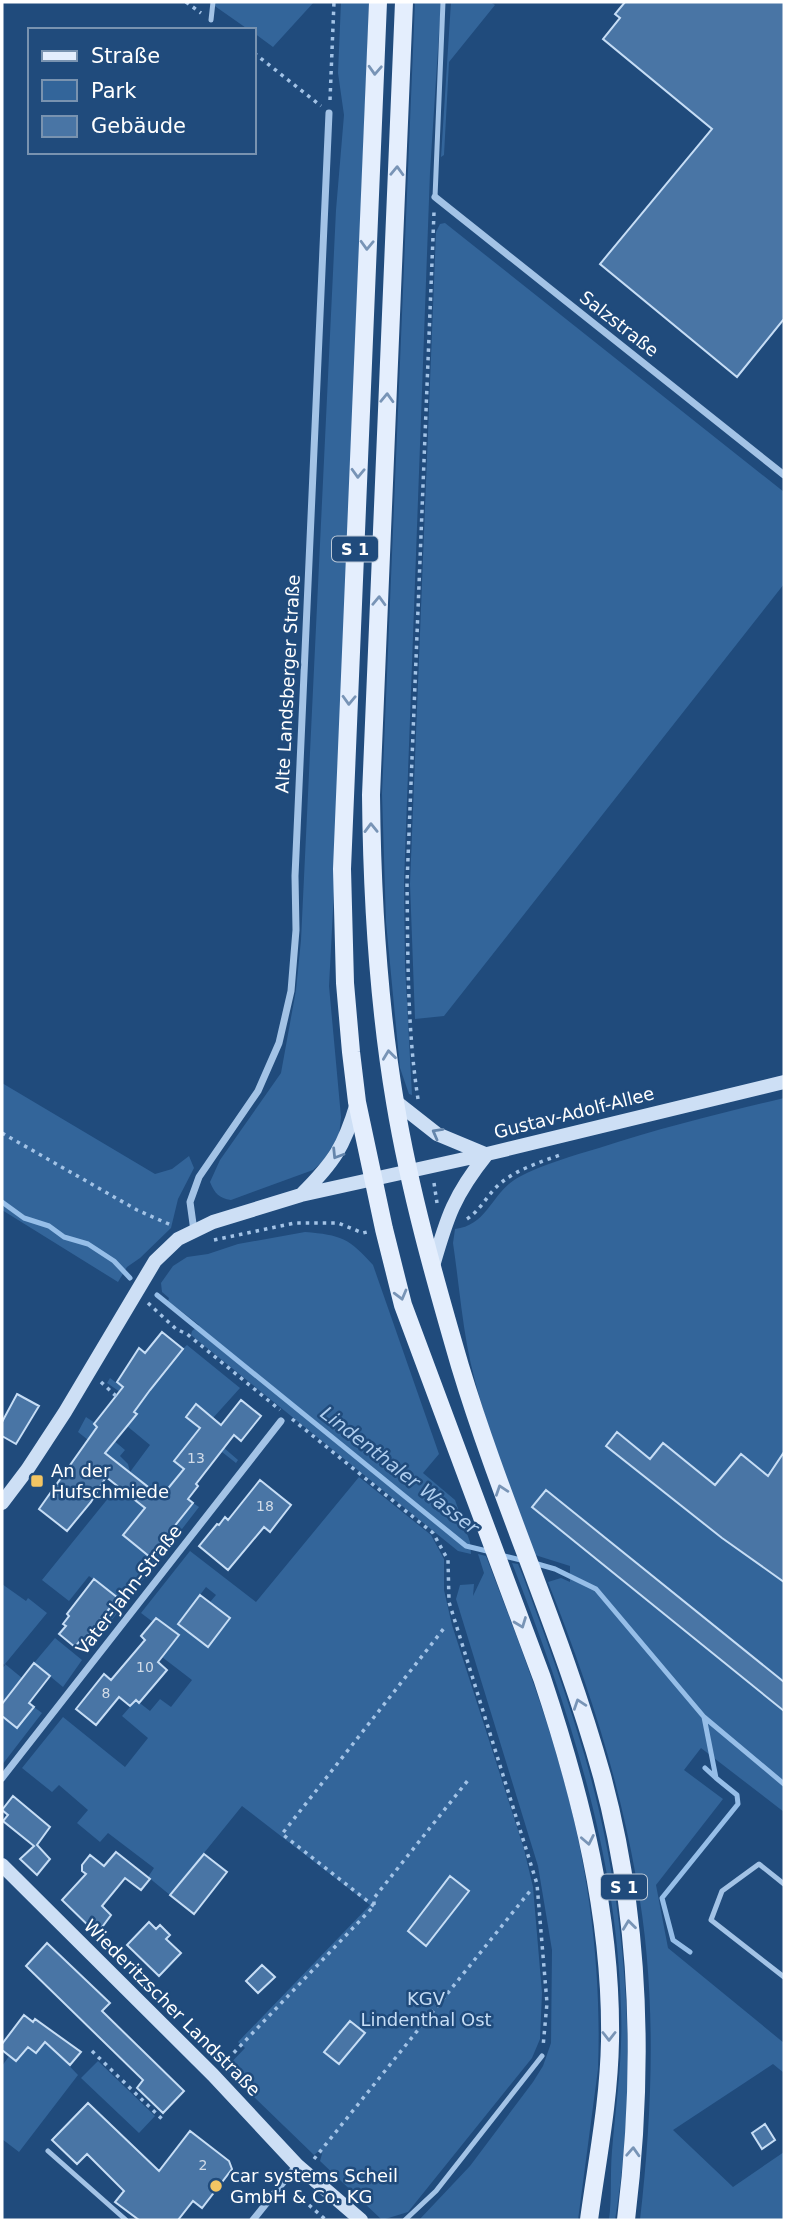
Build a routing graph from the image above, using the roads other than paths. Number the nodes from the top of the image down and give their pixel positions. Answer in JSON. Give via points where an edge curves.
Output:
{"nodes":[{"id":1,"x":213,"y":2,"type":"edge"},
{"id":2,"x":378,"y":2,"type":"edge"},
{"id":3,"x":404,"y":2,"type":"edge"},
{"id":4,"x":443,"y":2,"type":"edge"},
{"id":5,"x":211,"y":20,"type":"dead end"},
{"id":6,"x":329,"y":113,"type":"road end"},
{"id":7,"x":435,"y":197,"type":"joint"},
{"id":8,"x":784,"y":475,"type":"edge"},
{"id":9,"x":784,"y":1082,"type":"edge"},
{"id":10,"x":395,"y":1101,"type":"junction"},
{"id":11,"x":357,"y":1102,"type":"junction"},
{"id":12,"x":486,"y":1154,"type":"junction"},
{"id":13,"x":408,"y":1171,"type":"junction"},
{"id":14,"x":372,"y":1179,"type":"junction"},
{"id":15,"x":300,"y":1195,"type":"junction"},
{"id":16,"x":194,"y":1230,"type":"junction"},
{"id":17,"x":433,"y":1266,"type":"junction"},
{"id":18,"x":281,"y":1421,"type":"dead end"},
{"id":19,"x":2,"y":1503,"type":"edge"},
{"id":20,"x":2,"y":1779,"type":"edge"},
{"id":21,"x":2,"y":1865,"type":"edge"},
{"id":22,"x":784,"y":1884,"type":"edge"},
{"id":23,"x":784,"y":1977,"type":"edge"},
{"id":24,"x":542,"y":2056,"type":"road end"},
{"id":25,"x":48,"y":2151,"type":"dead end"},
{"id":26,"x":305,"y":2172,"type":"junction"},
{"id":27,"x":126,"y":2220,"type":"edge"},
{"id":28,"x":253,"y":2220,"type":"edge"},
{"id":29,"x":346,"y":2220,"type":"edge"},
{"id":30,"x":361,"y":2220,"type":"edge"},
{"id":31,"x":405,"y":2220,"type":"edge"},
{"id":32,"x":589,"y":2220,"type":"edge"},
{"id":33,"x":626,"y":2220,"type":"edge"}],
"edges":[{"from":1,"to":5,"type":"lane"},
{"from":2,"to":11,"type":"main road","number":"S 1","one_way":true,"via":[[342,869],[345,983]]},
{"from":10,"to":3,"type":"main road","number":"S 1","one_way":true,"via":[[376,930],[371,795]]},
{"from":4,"to":7,"type":"lane"},
{"from":6,"to":16,"type":"street","name":"Alte Landsberger Straße","via":[[291,991],[279,1043],[258,1091],[199,1177],[190,1202]]},
{"from":7,"to":8,"type":"street","name":"Salzstraße"},
{"from":9,"to":12,"type":"street","name":"Gustav-Adolf-Allee"},
{"from":12,"to":10,"type":"street","one_way":true,"via":[[437,1134]]},
{"from":10,"to":13,"type":"main road","number":"S 1"},
{"from":11,"to":14,"type":"main road","number":"S 1"},
{"from":11,"to":15,"type":"street","one_way":true,"via":[[335,1158]]},
{"from":12,"to":13,"type":"street","name":"Gustav-Adolf-Allee"},
{"from":12,"to":17,"type":"street","via":[[459,1191]]},
{"from":13,"to":14,"type":"street","name":"Gustav-Adolf-Allee"},
{"from":13,"to":17,"type":"main road","number":"S 1"},
{"from":14,"to":15,"type":"street"},
{"from":14,"to":32,"type":"main road","number":"S 1","one_way":true,"via":[[404,1306],[563,1740],[587,1833],[607,1967],[610,2041]]},
{"from":15,"to":16,"type":"street"},
{"from":16,"to":19,"type":"street","via":[[165,1250],[139,1286],[65,1412]]},
{"from":33,"to":17,"type":"main road","number":"S 1","one_way":true,"via":[[637,2042],[625,1889],[589,1732],[500,1491]]},
{"from":18,"to":20,"type":"street","name":"Vater-Jahn-Straße"},
{"from":21,"to":26,"type":"street","name":"Wiederitzscher Landstraße"},
{"from":22,"to":23,"type":"lane","via":[[759,1864],[722,1891],[711,1920]]},
{"from":24,"to":31,"type":"lane","via":[[436,2191]]},
{"from":25,"to":27,"type":"lane"},
{"from":26,"to":28,"type":"street"},
{"from":26,"to":29,"type":"street","name":"Wiederitzscher Landstraße"},
{"from":26,"to":30,"type":"street","name":"Wiederitzscher Landstraße"}]}
